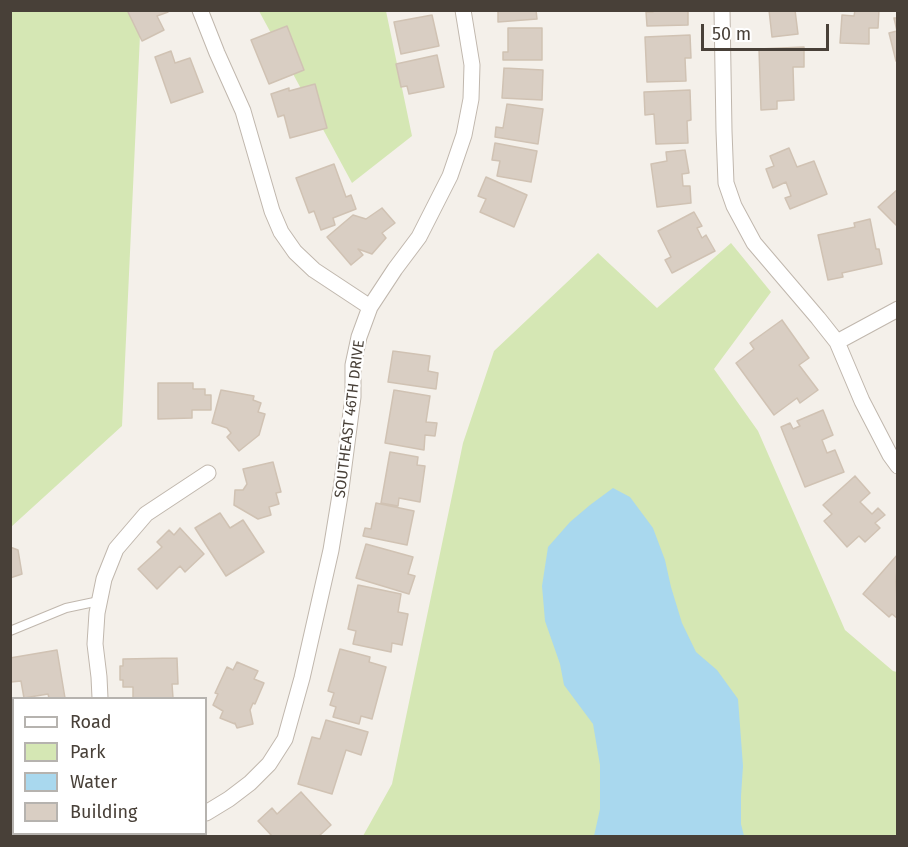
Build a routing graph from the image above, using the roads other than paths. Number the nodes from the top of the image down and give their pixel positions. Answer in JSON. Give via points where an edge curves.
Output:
{"nodes":[{"id":1,"x":200,"y":10,"type":"edge"},
{"id":2,"x":463,"y":10,"type":"edge"},
{"id":3,"x":722,"y":10,"type":"edge"},
{"id":4,"x":370,"y":308,"type":"junction"},
{"id":5,"x":897,"y":309,"type":"edge"},
{"id":6,"x":837,"y":342,"type":"junction"},
{"id":7,"x":897,"y":466,"type":"edge"},
{"id":8,"x":208,"y":472,"type":"dead end"},
{"id":9,"x":99,"y":601,"type":"junction"},
{"id":10,"x":10,"y":631,"type":"edge"},
{"id":11,"x":100,"y":697,"type":"edge"},
{"id":12,"x":207,"y":812,"type":"edge"}],
"edges":[{"from":1,"to":4,"type":"street","via":[[243,111],[281,232],[314,270]]},
{"from":2,"to":4,"type":"street","name":"SOUTHEAST 46TH DRIVE","via":[[472,65],[464,135],[450,176],[419,237]]},
{"from":3,"to":6,"type":"street","via":[[726,183],[754,243]]},
{"from":4,"to":12,"type":"street","name":"SOUTHEAST 46TH DRIVE","via":[[354,365],[331,550],[285,739],[269,764],[250,783]]},
{"from":5,"to":6,"type":"street"},
{"from":6,"to":7,"type":"street"},
{"from":8,"to":9,"type":"street","via":[[146,514],[116,549]]},
{"from":9,"to":10,"type":"lane","via":[[66,608]]},
{"from":9,"to":11,"type":"street","via":[[95,644]]}]}
